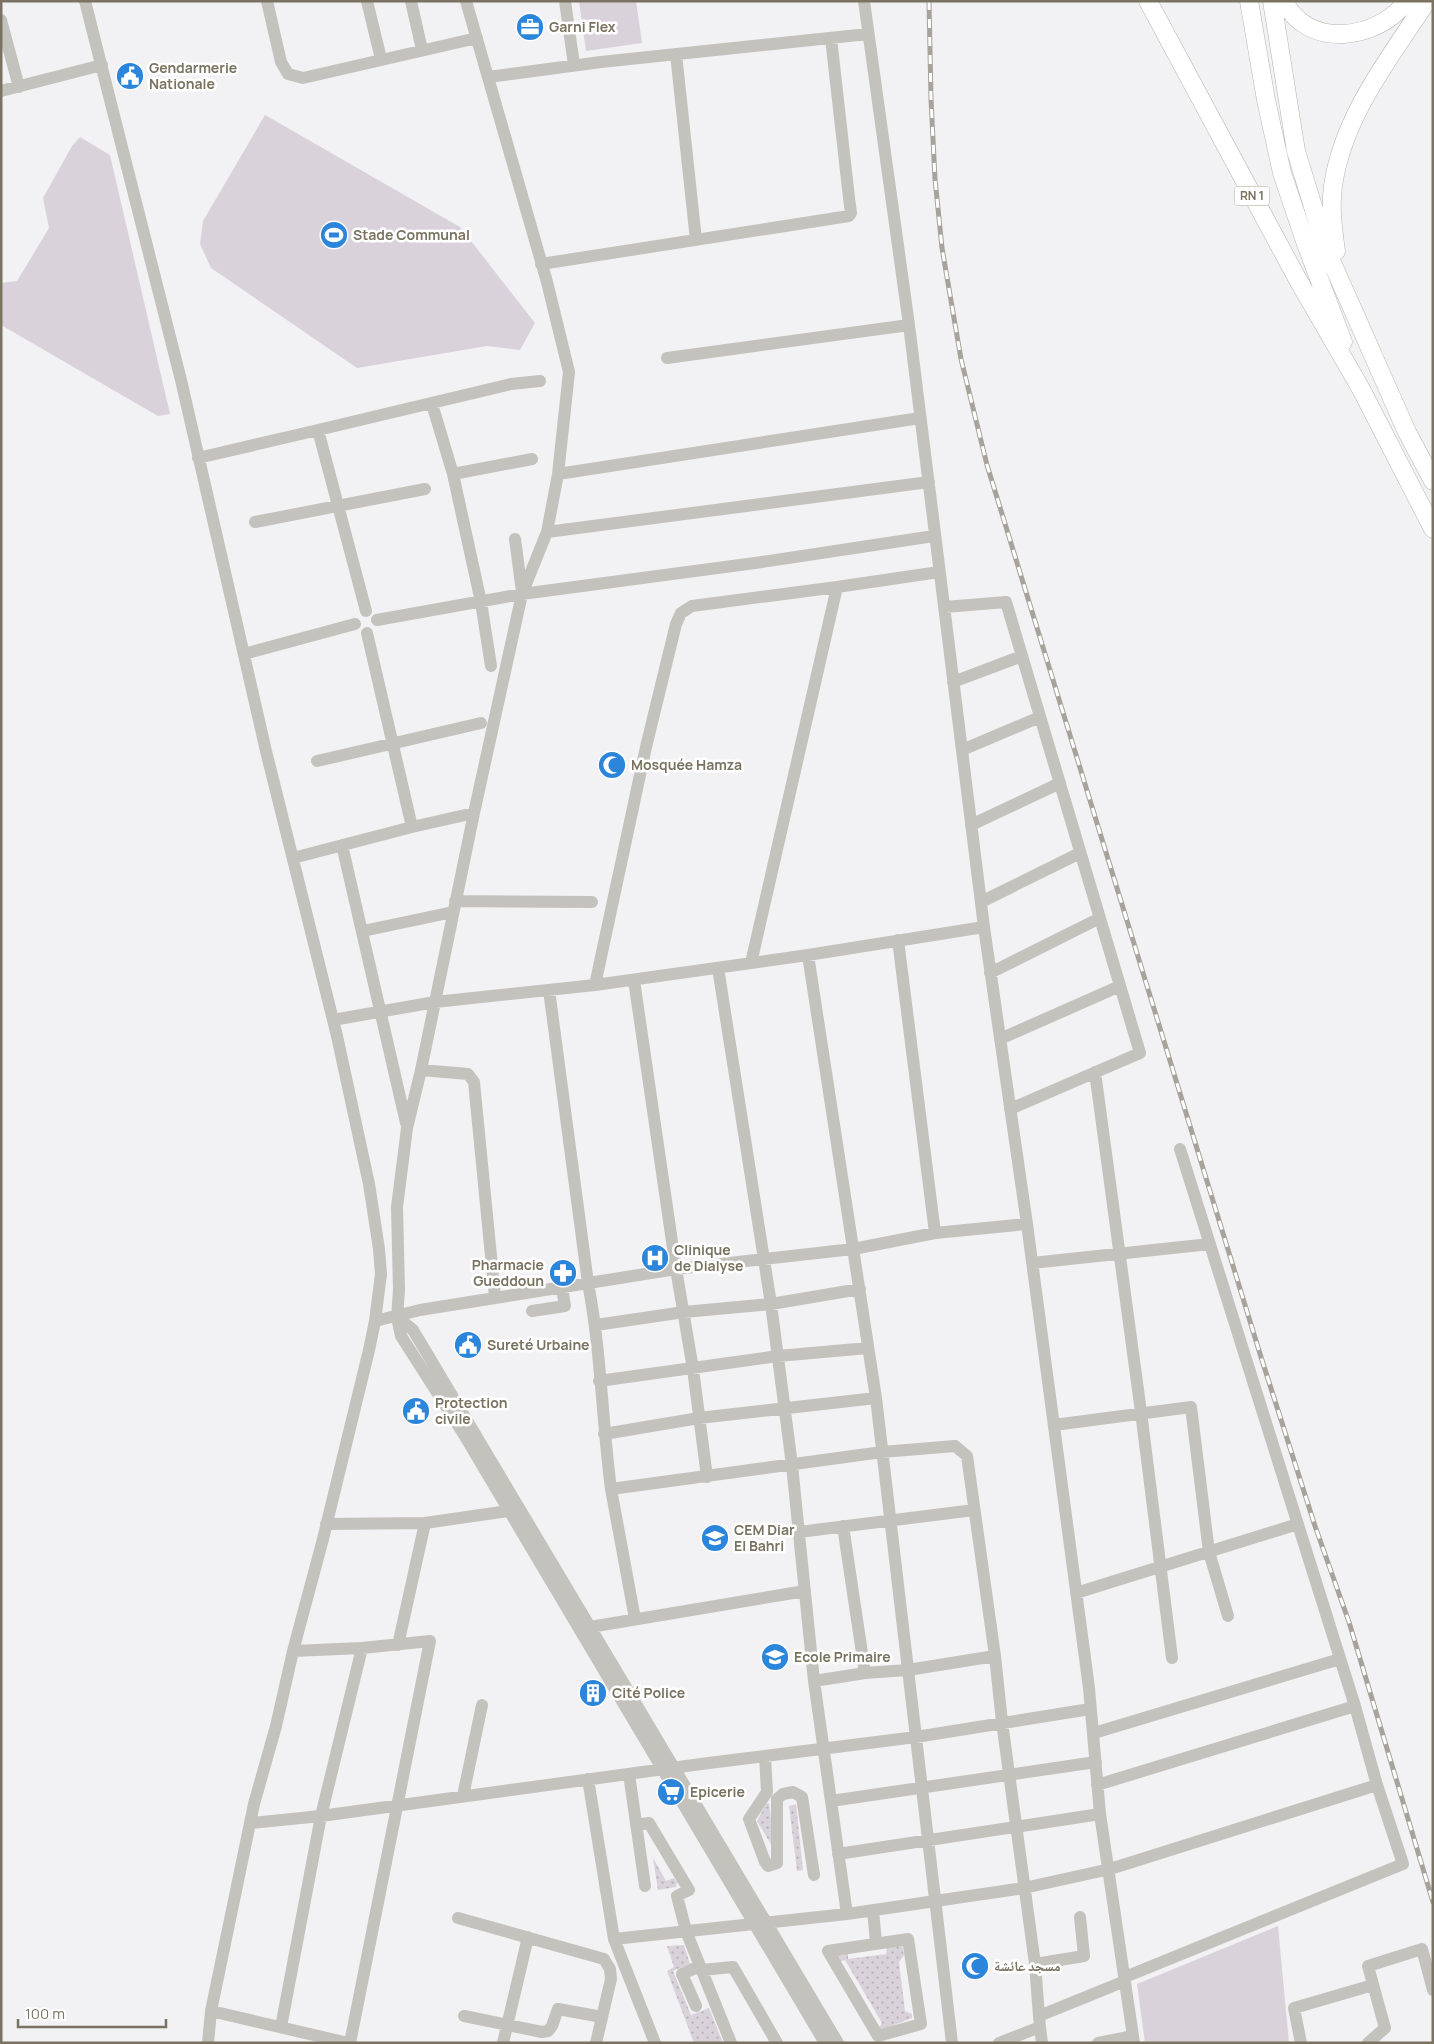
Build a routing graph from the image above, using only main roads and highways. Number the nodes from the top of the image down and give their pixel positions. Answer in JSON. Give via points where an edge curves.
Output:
{"nodes":[{"id":1,"x":1148,"y":1,"type":"edge"},
{"id":2,"x":1250,"y":1,"type":"edge"},
{"id":3,"x":1272,"y":1,"type":"edge"},
{"id":4,"x":1284,"y":1,"type":"edge"},
{"id":5,"x":1407,"y":1,"type":"edge"},
{"id":6,"x":1426,"y":1,"type":"edge"},
{"id":7,"x":1350,"y":304,"type":"junction"},
{"id":8,"x":1361,"y":389,"type":"junction"},
{"id":9,"x":1433,"y":481,"type":"edge"},
{"id":10,"x":1433,"y":529,"type":"edge"}],
"edges":[{"from":1,"to":8,"type":"highway","number":"RN 1","via":[[1298,280]]},
{"from":2,"to":8,"type":"highway","via":[[1264,90],[1282,173]]},
{"from":3,"to":7,"type":"highway","via":[[1296,151],[1326,248]]},
{"from":4,"to":5,"type":"highway","via":[[1299,21],[1318,31],[1341,36],[1364,32],[1389,20]]},
{"from":6,"to":7,"type":"highway","via":[[1365,96],[1338,156],[1332,188],[1332,221],[1336,254]]},
{"from":7,"to":9,"type":"highway","via":[[1407,432]]},
{"from":8,"to":10,"type":"highway","number":"RN 1"}]}
